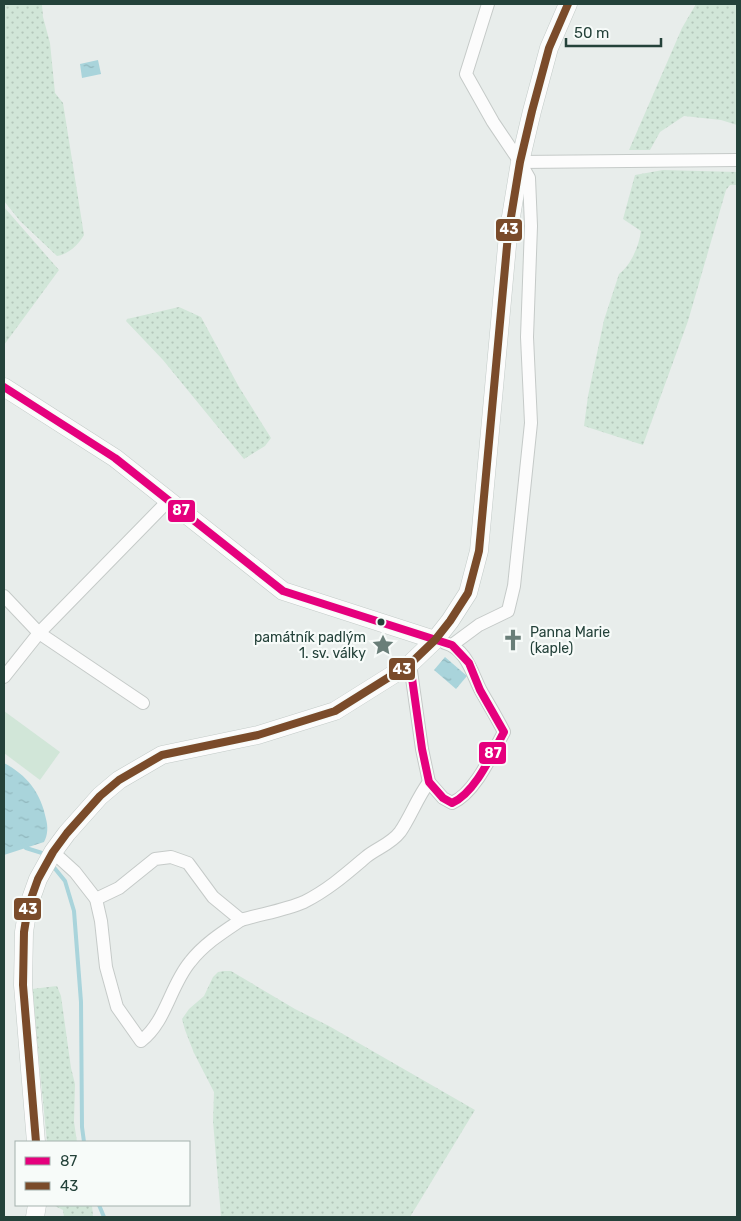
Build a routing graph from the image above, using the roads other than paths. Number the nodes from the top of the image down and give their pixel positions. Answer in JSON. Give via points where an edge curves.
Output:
{"nodes":[{"id":1,"x":488,"y":4,"type":"edge"},
{"id":2,"x":568,"y":4,"type":"edge"},
{"id":3,"x":737,"y":160,"type":"edge"},
{"id":4,"x":520,"y":162,"type":"junction"},
{"id":5,"x":4,"y":387,"type":"edge"},
{"id":6,"x":168,"y":501,"type":"junction"},
{"id":7,"x":4,"y":596,"type":"edge"},
{"id":8,"x":39,"y":633,"type":"junction"},
{"id":9,"x":434,"y":640,"type":"junction"},
{"id":10,"x":452,"y":645,"type":"junction"},
{"id":11,"x":410,"y":664,"type":"junction"},
{"id":12,"x":4,"y":677,"type":"edge"},
{"id":13,"x":143,"y":703,"type":"dead end"},
{"id":14,"x":429,"y":782,"type":"junction"},
{"id":15,"x":53,"y":852,"type":"junction"},
{"id":16,"x":96,"y":899,"type":"junction"},
{"id":17,"x":241,"y":920,"type":"junction"},
{"id":18,"x":36,"y":1141,"type":"edge"}],
"edges":[{"from":1,"to":4,"type":"street","via":[[466,74]]},
{"from":2,"to":4,"type":"main road","via":[[549,48]]},
{"from":3,"to":4,"type":"street"},
{"from":4,"to":9,"type":"main road","via":[[504,266],[479,551],[468,593]]},
{"from":4,"to":10,"type":"street","via":[[529,178],[530,198],[527,337],[531,423],[514,586],[508,610],[479,625]]},
{"from":5,"to":6,"type":"main road","via":[[115,458]]},
{"from":6,"to":8,"type":"street"},
{"from":6,"to":9,"type":"main road","via":[[283,591]]},
{"from":7,"to":8,"type":"street"},
{"from":8,"to":12,"type":"street"},
{"from":8,"to":13,"type":"street"},
{"from":9,"to":10,"type":"street"},
{"from":9,"to":11,"type":"main road"},
{"from":10,"to":14,"type":"street","via":[[469,663],[504,732],[483,771],[461,799],[452,803]]},
{"from":11,"to":14,"type":"street"},
{"from":11,"to":15,"type":"main road","via":[[335,711],[258,735],[162,756],[119,780],[100,796]]},
{"from":14,"to":17,"type":"street","via":[[399,833],[326,890],[303,903]]},
{"from":15,"to":16,"type":"street","via":[[75,872]]},
{"from":15,"to":18,"type":"main road","via":[[38,879],[28,907],[24,932],[23,985]]},
{"from":16,"to":17,"type":"street","via":[[119,888],[155,859],[170,857],[188,863],[213,897]]},
{"from":16,"to":17,"type":"street","via":[[102,921],[106,967],[117,1007],[140,1040],[152,1032],[189,962],[215,937]]}]}
